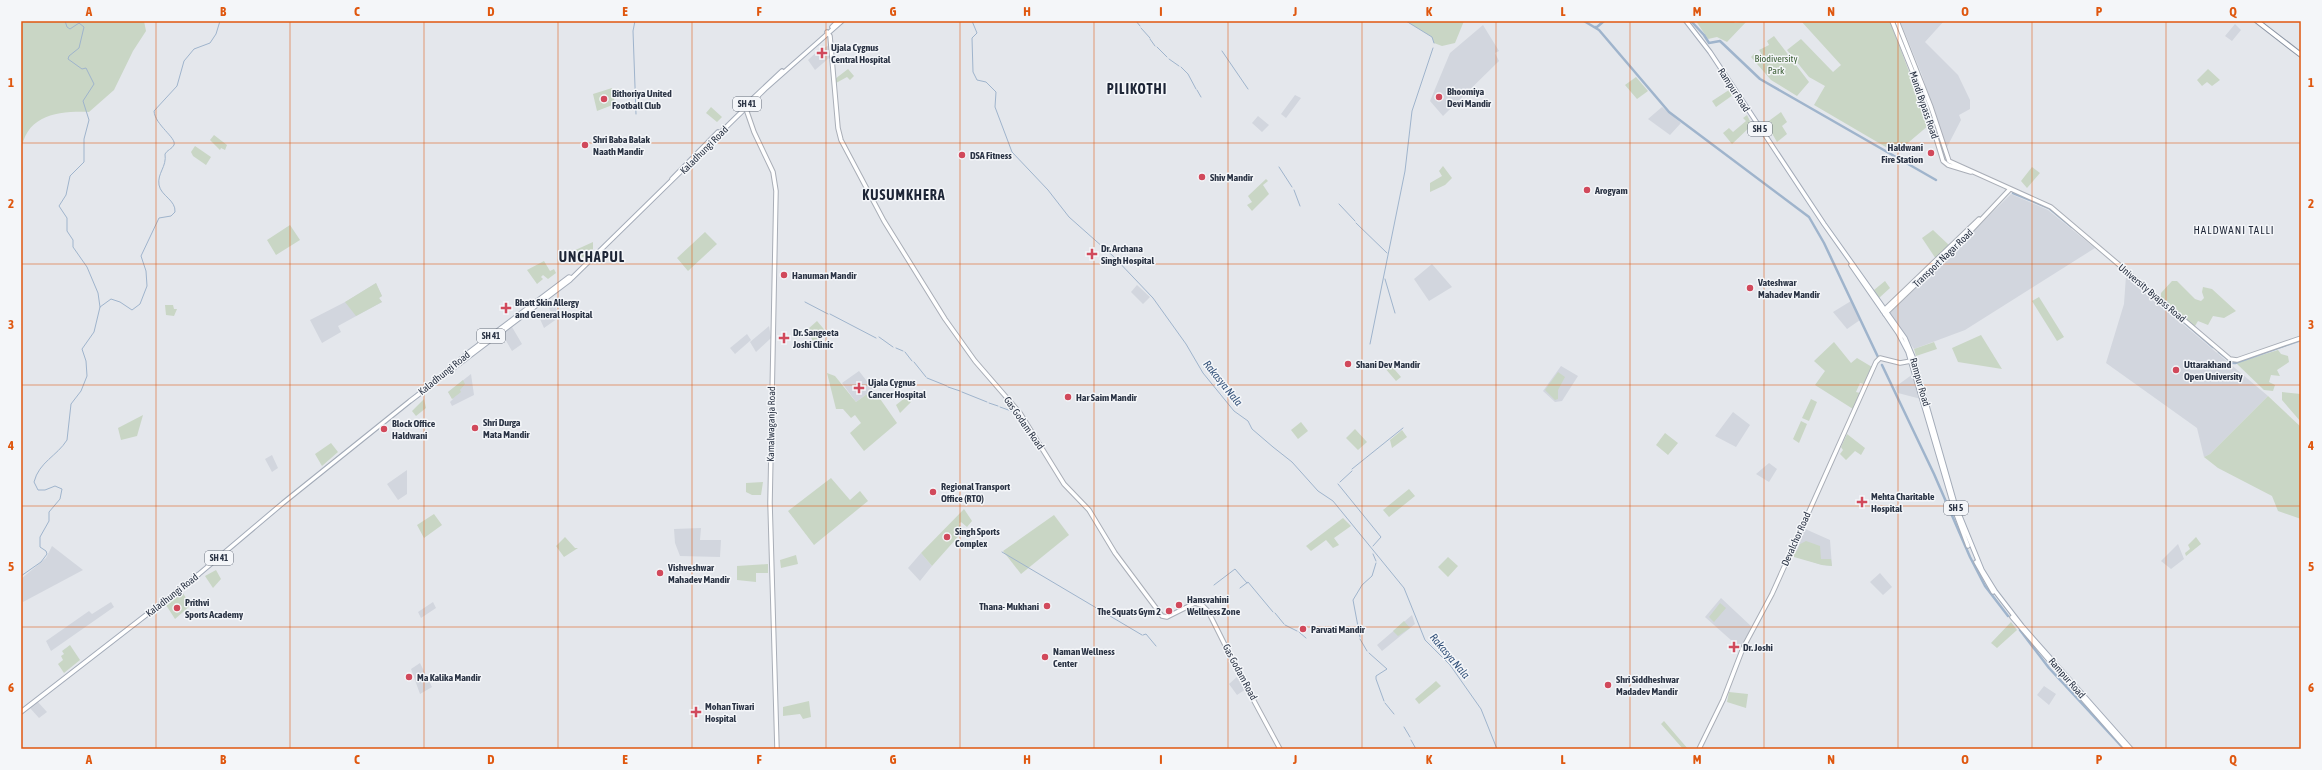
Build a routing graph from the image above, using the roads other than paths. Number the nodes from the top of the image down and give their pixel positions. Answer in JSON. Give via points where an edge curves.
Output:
{"nodes":[{"id":1,"x":838,"y":21,"type":"edge"},
{"id":2,"x":842,"y":21,"type":"edge"},
{"id":3,"x":1686,"y":21,"type":"edge"},
{"id":4,"x":1892,"y":21,"type":"edge"},
{"id":5,"x":1897,"y":21,"type":"edge"},
{"id":6,"x":2257,"y":21,"type":"edge"},
{"id":7,"x":828,"y":33,"type":"junction"},
{"id":8,"x":2301,"y":55,"type":"edge"},
{"id":9,"x":746,"y":106,"type":"junction"},
{"id":10,"x":1971,"y":172,"type":"junction"},
{"id":11,"x":2010,"y":190,"type":"junction"},
{"id":12,"x":1886,"y":312,"type":"junction"},
{"id":13,"x":2301,"y":338,"type":"edge"},
{"id":14,"x":1912,"y":360,"type":"junction"},
{"id":15,"x":2083,"y":697,"type":"junction"},
{"id":16,"x":21,"y":712,"type":"edge"},
{"id":17,"x":777,"y":749,"type":"edge"},
{"id":18,"x":1280,"y":749,"type":"edge"},
{"id":19,"x":1699,"y":749,"type":"edge"},
{"id":20,"x":2127,"y":749,"type":"edge"},
{"id":21,"x":2131,"y":749,"type":"edge"}],
"edges":[{"from":1,"to":7,"type":"main road","name":"Kaladhungi Road","number":"SH 41"},
{"from":2,"to":7,"type":"main road","name":"Kaladhungi Road","number":"SH 41"},
{"from":3,"to":12,"type":"main road","name":"Rampur Road","number":"SH 5"},
{"from":4,"to":10,"type":"main road","name":"Mandi Bypass Road","via":[[1926,105],[1943,161]]},
{"from":5,"to":10,"type":"main road","name":"Mandi Bypass Road","via":[[1931,107],[1947,158]]},
{"from":6,"to":8,"type":"highway"},
{"from":7,"to":9,"type":"main road","name":"Kaladhungi Road","number":"SH 41"},
{"from":7,"to":18,"type":"main road","name":"Gas Godam Road","via":[[834,102],[841,140],[884,221],[939,309],[975,361],[1020,413],[1064,484],[1089,510],[1115,553],[1162,616],[1167,617],[1195,603],[1208,611]]},
{"from":9,"to":16,"type":"main road","name":"Kaladhungi Road","number":"SH 41","via":[[572,278],[446,372],[283,503],[200,574]]},
{"from":9,"to":17,"type":"main road","name":"Kamalwaganja Road","via":[[754,132],[773,172],[776,190],[770,503]]},
{"from":10,"to":11,"type":"main road","name":"Mandi Bypass Road"},
{"from":11,"to":12,"type":"main road","name":"Transport Nagar Road"},
{"from":11,"to":13,"type":"main road","name":"University Byapss Road","via":[[2054,210],[2230,359],[2237,360]]},
{"from":12,"to":14,"type":"main road","name":"Rampur Road","via":[[1903,339]]},
{"from":14,"to":15,"type":"main road","name":"Rampur Road","via":[[1946,486],[1978,567],[2004,608]]},
{"from":14,"to":19,"type":"main road","name":"Devalchor Road","via":[[1900,363],[1880,358],[1876,362]]},
{"from":15,"to":20,"type":"main road"},
{"from":15,"to":21,"type":"main road","name":"Rampur Road"}]}
